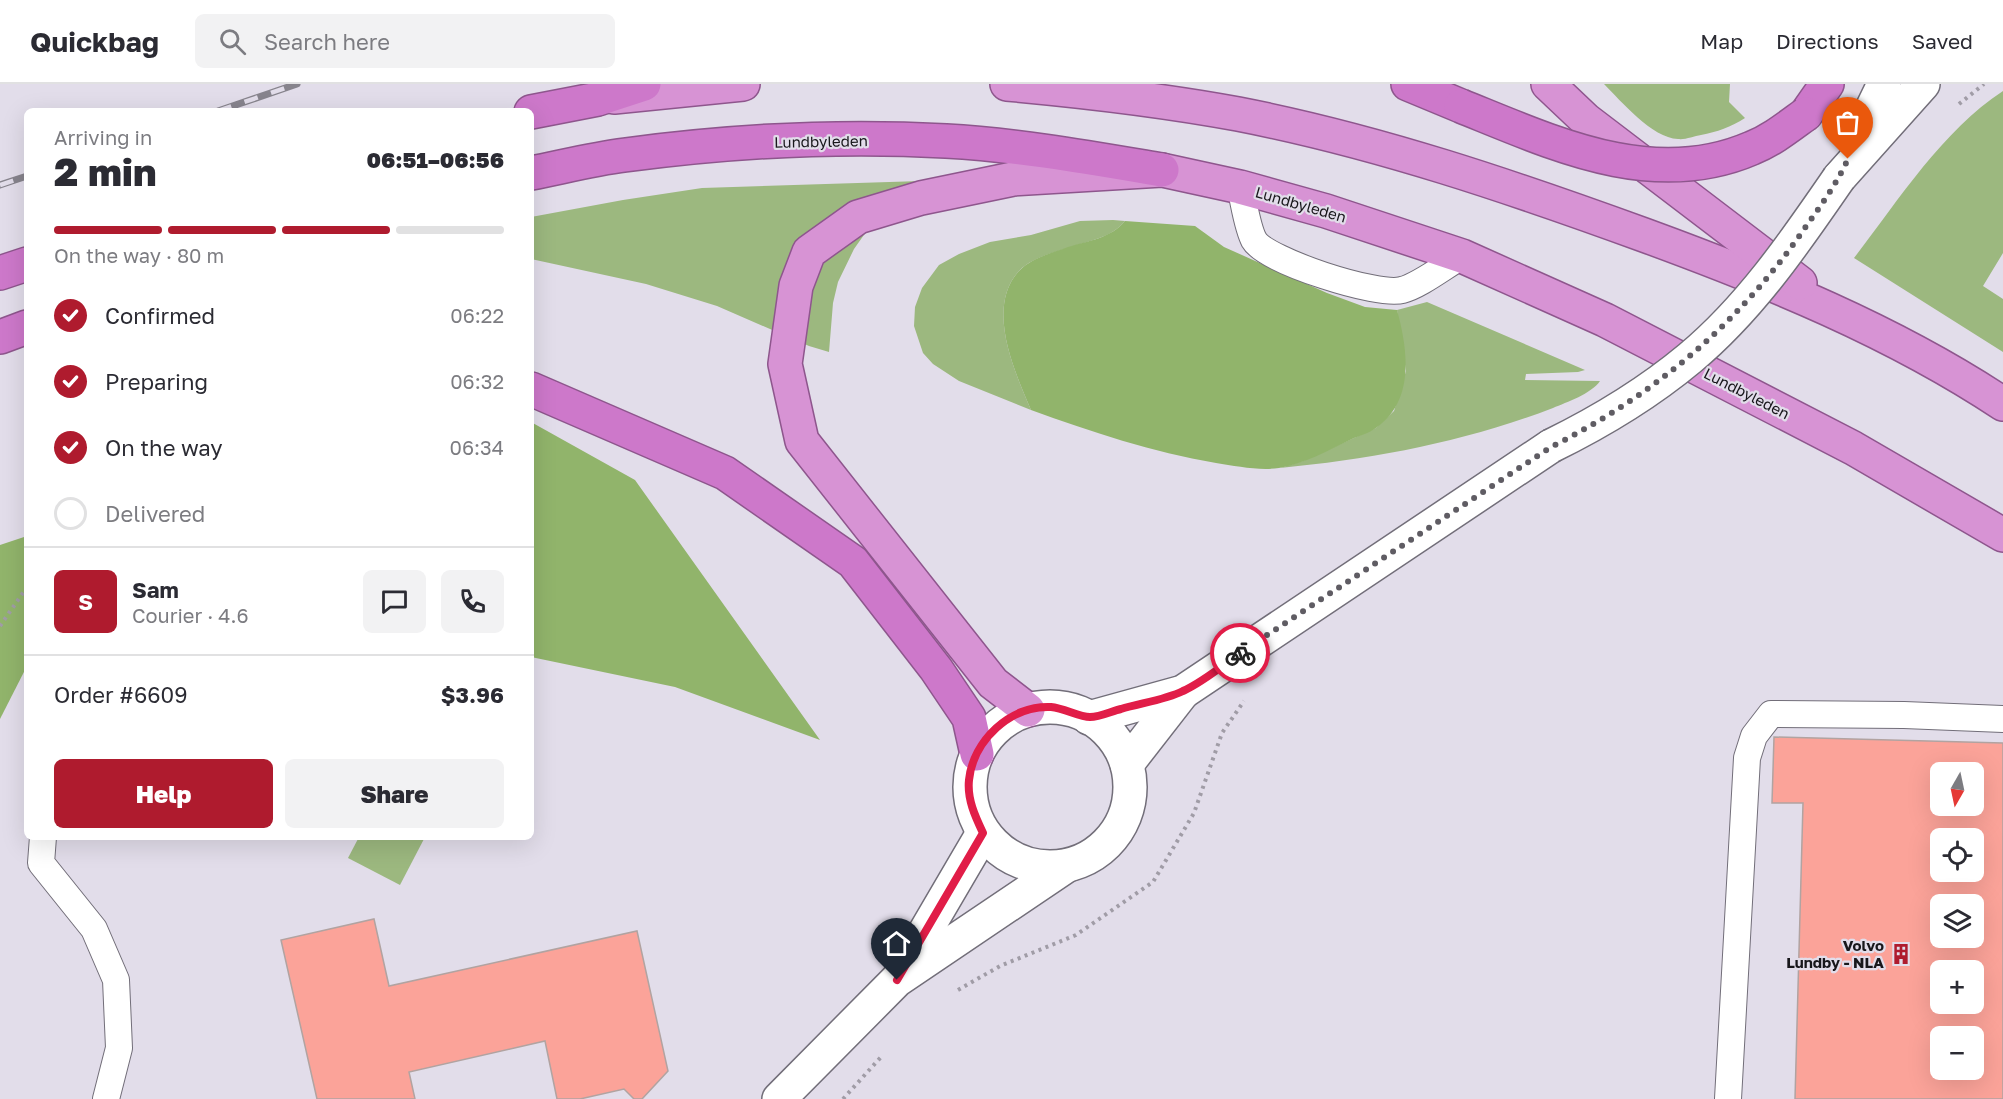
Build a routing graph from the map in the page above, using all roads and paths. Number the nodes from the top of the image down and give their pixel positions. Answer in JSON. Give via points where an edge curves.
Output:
{"nodes":[{"id":1,"x":644,"y":84,"type":"edge"},
{"id":2,"x":743,"y":84,"type":"edge"},
{"id":3,"x":1007,"y":84,"type":"edge"},
{"id":4,"x":1408,"y":84,"type":"edge"},
{"id":5,"x":1548,"y":84,"type":"edge"},
{"id":6,"x":1827,"y":84,"type":"edge"},
{"id":7,"x":1884,"y":84,"type":"edge"},
{"id":8,"x":1923,"y":84,"type":"edge"},
{"id":9,"x":598,"y":99,"type":"junction"},
{"id":10,"x":534,"y":111,"type":"edge"},
{"id":11,"x":1162,"y":170,"type":"junction"},
{"id":12,"x":534,"y":172,"type":"edge"},
{"id":13,"x":1839,"y":178,"type":"junction"},
{"id":14,"x":1240,"y":187,"type":"junction"},
{"id":15,"x":1462,"y":256,"type":"junction"},
{"id":16,"x":24,"y":265,"type":"edge"},
{"id":17,"x":0,"y":273,"type":"edge"},
{"id":18,"x":1842,"y":316,"type":"junction"},
{"id":19,"x":24,"y":328,"type":"edge"},
{"id":20,"x":0,"y":337,"type":"edge"},
{"id":21,"x":24,"y":343,"type":"edge"},
{"id":22,"x":0,"y":344,"type":"edge"},
{"id":23,"x":534,"y":390,"type":"edge"},
{"id":24,"x":2003,"y":404,"type":"edge"},
{"id":25,"x":2003,"y":535,"type":"edge"},
{"id":26,"x":24,"y":591,"type":"edge"},
{"id":27,"x":0,"y":626,"type":"edge"},
{"id":28,"x":1183,"y":692,"type":"junction"},
{"id":29,"x":1249,"y":694,"type":"dead end"},
{"id":30,"x":1028,"y":710,"type":"junction"},
{"id":31,"x":1089,"y":718,"type":"junction"},
{"id":32,"x":2003,"y":719,"type":"edge"},
{"id":33,"x":977,"y":754,"type":"junction"},
{"id":34,"x":1127,"y":764,"type":"junction"},
{"id":35,"x":983,"y":833,"type":"junction"},
{"id":36,"x":43,"y":840,"type":"edge"},
{"id":37,"x":1066,"y":866,"type":"junction"},
{"id":38,"x":897,"y":980,"type":"junction"},
{"id":39,"x":952,"y":993,"type":"dead end"},
{"id":40,"x":886,"y":1050,"type":"dead end"},
{"id":41,"x":106,"y":1099,"type":"edge"},
{"id":42,"x":779,"y":1099,"type":"edge"},
{"id":43,"x":843,"y":1099,"type":"edge"},
{"id":44,"x":1728,"y":1099,"type":"edge"}],
"edges":[{"from":1,"to":9,"type":"highway"},
{"from":2,"to":9,"type":"highway"},
{"from":3,"to":18,"type":"highway","via":[[1239,114],[1383,148],[1548,200],[1688,251]]},
{"from":4,"to":6,"type":"highway","bridge":true,"via":[[1542,139],[1587,153],[1659,165],[1719,160],[1752,148],[1806,114]]},
{"from":5,"to":18,"type":"highway","via":[[1586,120]]},
{"from":7,"to":13,"type":"street"},
{"from":8,"to":13,"type":"street"},
{"from":9,"to":10,"type":"highway"},
{"from":11,"to":12,"type":"highway","name":"Lundbyleden","via":[[1051,152],[946,141],[836,139],[725,144],[622,155]]},
{"from":11,"to":14,"type":"highway","name":"Lundbyleden"},
{"from":11,"to":30,"type":"highway","via":[[1013,179],[921,198],[858,217],[809,252],[796,286],[784,364],[802,441],[993,683]]},
{"from":13,"to":28,"type":"street","bridge":true,"via":[[1792,246],[1739,310],[1690,358],[1594,425],[1551,447]]},
{"from":14,"to":15,"type":"highway","name":"Lundbyleden"},
{"from":14,"to":15,"type":"lane","via":[[1254,241],[1275,256],[1322,276],[1381,291],[1402,290]]},
{"from":15,"to":25,"type":"highway","name":"Lundbyleden","via":[[1605,320],[1853,448]]},
{"from":16,"to":17,"type":"highway"},
{"from":18,"to":24,"type":"highway","via":[[1961,376]]},
{"from":19,"to":20,"type":"highway"},
{"from":21,"to":22,"type":"highway"},
{"from":23,"to":33,"type":"highway","via":[[725,473],[853,562],[969,718]]},
{"from":26,"to":27,"type":"path"},
{"from":28,"to":31,"type":"street"},
{"from":28,"to":34,"type":"street"},
{"from":29,"to":39,"type":"path","via":[[1222,733],[1194,813],[1153,882],[1076,935],[1000,966]]},
{"from":30,"to":31,"type":"street","via":[[1049,707]]},
{"from":30,"to":33,"type":"street","via":[[998,726]]},
{"from":31,"to":34,"type":"street","via":[[1106,730]]},
{"from":32,"to":44,"type":"lane","via":[[1771,714],[1754,736],[1747,758]]},
{"from":33,"to":35,"type":"street","via":[[969,780],[972,808]]},
{"from":34,"to":37,"type":"street","via":[[1130,791],[1125,817],[1111,840],[1091,857]]},
{"from":35,"to":37,"type":"street","via":[[999,850],[1019,862],[1042,868]]},
{"from":35,"to":38,"type":"street"},
{"from":36,"to":41,"type":"lane","via":[[41,863],[94,929],[116,980],[119,1048]]},
{"from":37,"to":38,"type":"street"},
{"from":38,"to":42,"type":"street"},
{"from":40,"to":43,"type":"path"}]}
